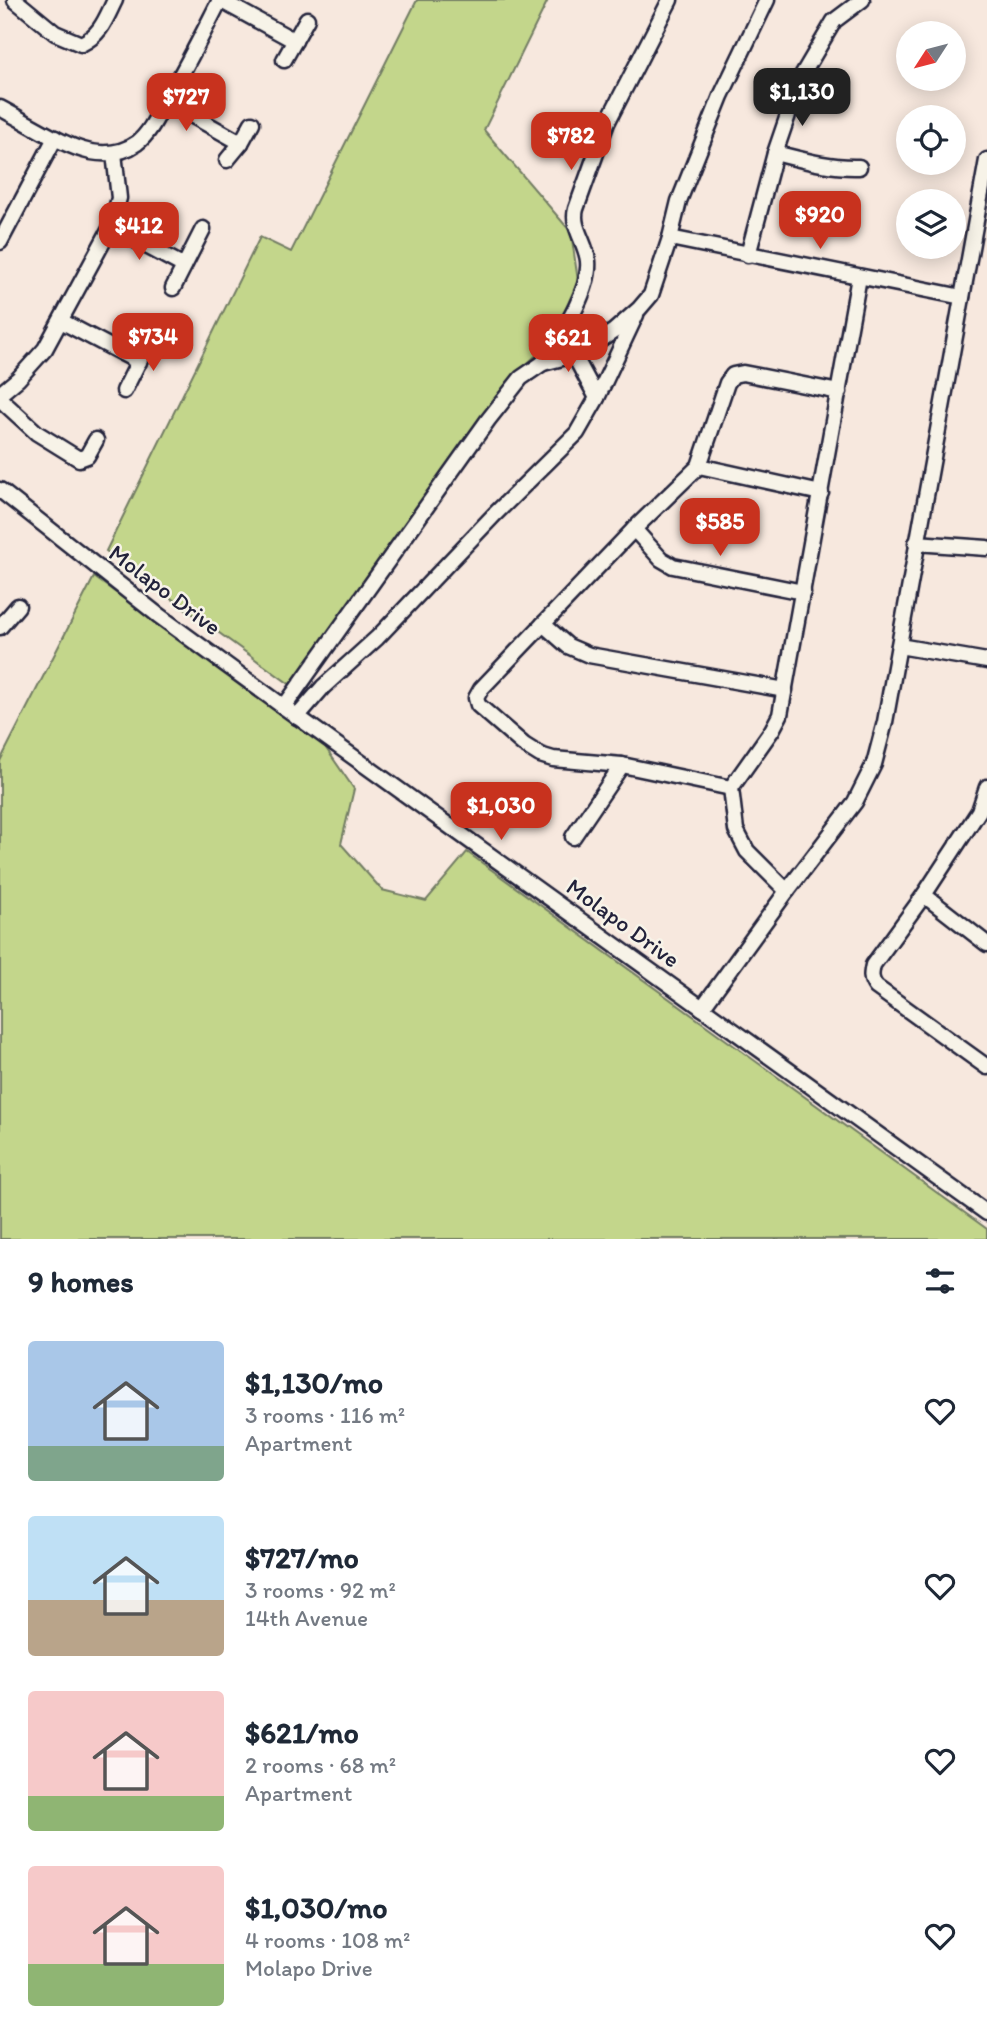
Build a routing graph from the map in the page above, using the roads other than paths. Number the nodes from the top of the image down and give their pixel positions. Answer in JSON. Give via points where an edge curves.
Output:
{"nodes":[{"id":1,"x":6,"y":0,"type":"edge"},
{"id":2,"x":15,"y":0,"type":"edge"},
{"id":3,"x":115,"y":0,"type":"edge"},
{"id":4,"x":220,"y":0,"type":"edge"},
{"id":5,"x":670,"y":0,"type":"edge"},
{"id":6,"x":767,"y":0,"type":"edge"},
{"id":7,"x":862,"y":0,"type":"edge"},
{"id":8,"x":0,"y":5,"type":"edge"},
{"id":9,"x":307,"y":19,"type":"dead end"},
{"id":10,"x":295,"y":41,"type":"junction"},
{"id":11,"x":284,"y":60,"type":"dead end"},
{"id":12,"x":166,"y":101,"type":"junction"},
{"id":13,"x":0,"y":108,"type":"edge"},
{"id":14,"x":253,"y":122,"type":"dead end"},
{"id":15,"x":55,"y":138,"type":"junction"},
{"id":16,"x":241,"y":143,"type":"junction"},
{"id":17,"x":114,"y":153,"type":"junction"},
{"id":18,"x":775,"y":153,"type":"junction"},
{"id":19,"x":227,"y":160,"type":"dead end"},
{"id":20,"x":987,"y":160,"type":"edge"},
{"id":21,"x":859,"y":167,"type":"dead end"},
{"id":22,"x":111,"y":227,"type":"junction"},
{"id":23,"x":203,"y":229,"type":"dead end"},
{"id":24,"x":670,"y":238,"type":"junction"},
{"id":25,"x":0,"y":242,"type":"edge"},
{"id":26,"x":748,"y":255,"type":"junction"},
{"id":27,"x":184,"y":266,"type":"junction"},
{"id":28,"x":859,"y":277,"type":"junction"},
{"id":29,"x":173,"y":288,"type":"dead end"},
{"id":30,"x":962,"y":297,"type":"junction"},
{"id":31,"x":639,"y":309,"type":"junction"},
{"id":32,"x":61,"y":321,"type":"junction"},
{"id":33,"x":150,"y":339,"type":"dead end"},
{"id":34,"x":574,"y":355,"type":"junction"},
{"id":35,"x":139,"y":362,"type":"junction"},
{"id":36,"x":543,"y":363,"type":"junction"},
{"id":37,"x":124,"y":391,"type":"dead end"},
{"id":38,"x":839,"y":392,"type":"junction"},
{"id":39,"x":0,"y":396,"type":"edge"},
{"id":40,"x":597,"y":398,"type":"junction"},
{"id":41,"x":96,"y":440,"type":"dead end"},
{"id":42,"x":699,"y":466,"type":"junction"},
{"id":43,"x":0,"y":490,"type":"edge"},
{"id":44,"x":821,"y":493,"type":"junction"},
{"id":45,"x":634,"y":529,"type":"junction"},
{"id":46,"x":916,"y":543,"type":"junction"},
{"id":47,"x":987,"y":548,"type":"edge"},
{"id":48,"x":803,"y":592,"type":"junction"},
{"id":49,"x":18,"y":606,"type":"dead end"},
{"id":50,"x":543,"y":624,"type":"junction"},
{"id":51,"x":0,"y":627,"type":"edge"},
{"id":52,"x":899,"y":646,"type":"junction"},
{"id":53,"x":987,"y":661,"type":"edge"},
{"id":54,"x":785,"y":690,"type":"junction"},
{"id":55,"x":284,"y":707,"type":"junction"},
{"id":56,"x":297,"y":717,"type":"junction"},
{"id":57,"x":622,"y":765,"type":"junction"},
{"id":58,"x":987,"y":786,"type":"edge"},
{"id":59,"x":731,"y":788,"type":"junction"},
{"id":60,"x":983,"y":814,"type":"edge"},
{"id":61,"x":573,"y":837,"type":"dead end"},
{"id":62,"x":787,"y":891,"type":"junction"},
{"id":63,"x":924,"y":895,"type":"junction"},
{"id":64,"x":987,"y":944,"type":"edge"},
{"id":65,"x":702,"y":1008,"type":"junction"},
{"id":66,"x":987,"y":1067,"type":"edge"},
{"id":67,"x":987,"y":1213,"type":"edge"}],
"edges":[{"from":1,"to":8,"type":"street"},
{"from":2,"to":3,"type":"street","via":[[55,33],[81,44],[102,28]]},
{"from":4,"to":10,"type":"street"},
{"from":4,"to":12,"type":"street"},
{"from":5,"to":36,"type":"street","via":[[607,123],[576,209],[573,218],[588,258],[588,271],[569,322]]},
{"from":6,"to":24,"type":"street","via":[[720,96],[678,201]]},
{"from":7,"to":18,"type":"street","via":[[834,21],[801,78]]},
{"from":9,"to":10,"type":"street"},
{"from":10,"to":11,"type":"street"},
{"from":12,"to":16,"type":"street"},
{"from":12,"to":17,"type":"street","via":[[139,142]]},
{"from":13,"to":15,"type":"street"},
{"from":14,"to":16,"type":"street"},
{"from":15,"to":17,"type":"street","via":[[90,152]]},
{"from":15,"to":25,"type":"street"},
{"from":16,"to":19,"type":"street"},
{"from":17,"to":22,"type":"street","via":[[119,198]]},
{"from":18,"to":21,"type":"street","via":[[841,168]]},
{"from":18,"to":26,"type":"street"},
{"from":20,"to":30,"type":"street"},
{"from":22,"to":27,"type":"street"},
{"from":22,"to":32,"type":"street"},
{"from":23,"to":27,"type":"street"},
{"from":24,"to":26,"type":"street"},
{"from":24,"to":31,"type":"street","via":[[651,295]]},
{"from":26,"to":28,"type":"street"},
{"from":27,"to":29,"type":"street"},
{"from":28,"to":30,"type":"street"},
{"from":28,"to":38,"type":"street"},
{"from":30,"to":46,"type":"street"},
{"from":31,"to":34,"type":"street","via":[[614,331]]},
{"from":31,"to":40,"type":"street"},
{"from":32,"to":35,"type":"street"},
{"from":32,"to":39,"type":"street","via":[[40,355]]},
{"from":33,"to":35,"type":"street"},
{"from":34,"to":36,"type":"street"},
{"from":34,"to":40,"type":"street"},
{"from":35,"to":37,"type":"street"},
{"from":36,"to":55,"type":"street","via":[[521,378],[488,420]]},
{"from":38,"to":42,"type":"street","via":[[736,373],[727,383]]},
{"from":38,"to":44,"type":"street"},
{"from":39,"to":41,"type":"street","via":[[37,433],[79,459],[87,456]]},
{"from":40,"to":56,"type":"street","via":[[560,452]]},
{"from":42,"to":44,"type":"street"},
{"from":42,"to":45,"type":"street"},
{"from":43,"to":55,"type":"street","name":"Molapo Drive"},
{"from":44,"to":48,"type":"street"},
{"from":45,"to":48,"type":"street","via":[[673,566]]},
{"from":45,"to":50,"type":"street"},
{"from":46,"to":47,"type":"street"},
{"from":46,"to":52,"type":"street"},
{"from":48,"to":54,"type":"street"},
{"from":49,"to":51,"type":"street"},
{"from":50,"to":54,"type":"street","via":[[568,646],[589,655]]},
{"from":50,"to":57,"type":"street","via":[[481,689],[478,705],[540,755]]},
{"from":52,"to":53,"type":"street"},
{"from":52,"to":62,"type":"street","via":[[874,764],[855,802]]},
{"from":54,"to":59,"type":"street","via":[[772,730]]},
{"from":55,"to":56,"type":"street","name":"Molapo Drive"},
{"from":56,"to":65,"type":"street","name":"Molapo Drive"},
{"from":57,"to":59,"type":"street"},
{"from":57,"to":61,"type":"street"},
{"from":58,"to":60,"type":"street"},
{"from":59,"to":62,"type":"street","via":[[736,830],[747,851]]},
{"from":60,"to":63,"type":"street"},
{"from":62,"to":65,"type":"street"},
{"from":63,"to":64,"type":"street"},
{"from":63,"to":66,"type":"street","via":[[873,965],[872,981]]},
{"from":65,"to":67,"type":"street","name":"Molapo Drive"}]}
